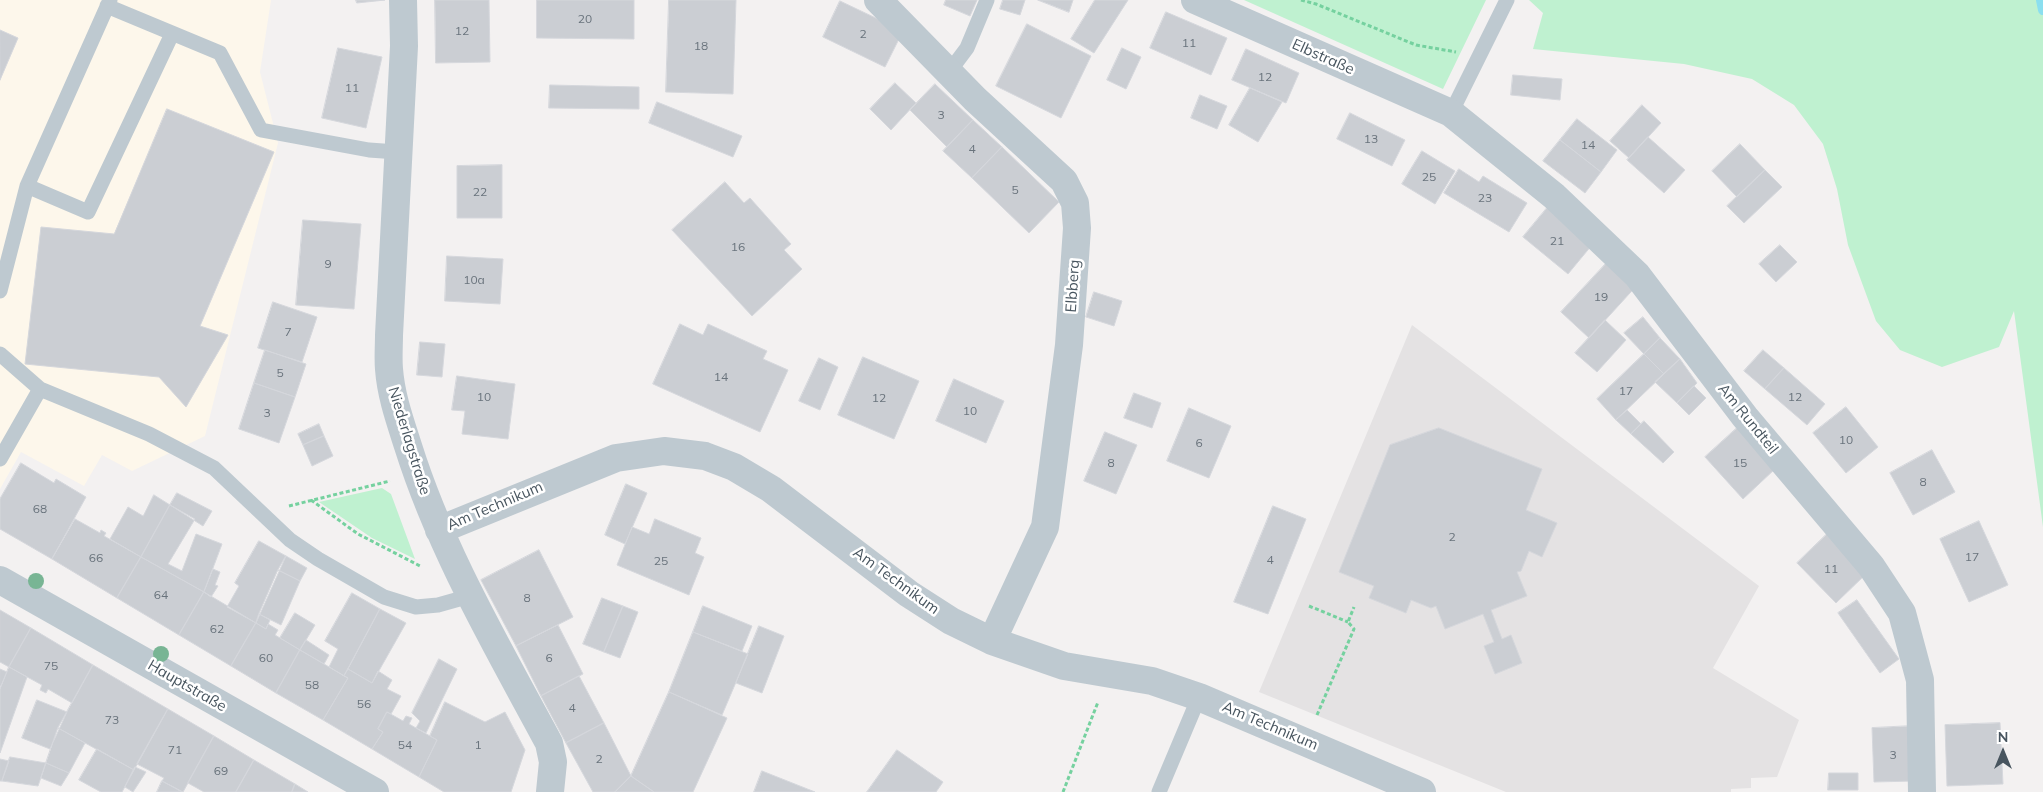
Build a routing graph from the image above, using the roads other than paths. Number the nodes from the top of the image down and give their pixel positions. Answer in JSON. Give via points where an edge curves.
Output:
{"nodes":[{"id":1,"x":403,"y":0,"type":"edge"},
{"id":2,"x":878,"y":0,"type":"edge"},
{"id":3,"x":987,"y":0,"type":"edge"},
{"id":4,"x":1195,"y":0,"type":"edge"},
{"id":5,"x":1508,"y":0,"type":"edge"},
{"id":6,"x":109,"y":3,"type":"edge"},
{"id":7,"x":172,"y":34,"type":"junction"},
{"id":8,"x":949,"y":72,"type":"junction"},
{"id":9,"x":1450,"y":113,"type":"junction"},
{"id":10,"x":397,"y":152,"type":"junction"},
{"id":11,"x":27,"y":186,"type":"junction"},
{"id":12,"x":0,"y":291,"type":"edge"},
{"id":13,"x":0,"y":354,"type":"edge"},
{"id":14,"x":40,"y":389,"type":"junction"},
{"id":15,"x":0,"y":459,"type":"edge"},
{"id":16,"x":439,"y":530,"type":"junction"},
{"id":17,"x":0,"y":580,"type":"edge"},
{"id":18,"x":465,"y":585,"type":"junction"},
{"id":19,"x":992,"y":641,"type":"junction"},
{"id":20,"x":1199,"y":697,"type":"junction"},
{"id":21,"x":375,"y":792,"type":"edge"},
{"id":22,"x":550,"y":792,"type":"edge"},
{"id":23,"x":1159,"y":792,"type":"edge"},
{"id":24,"x":1422,"y":792,"type":"edge"},
{"id":25,"x":1922,"y":792,"type":"edge"}],
"edges":[{"from":1,"to":10,"type":"street","name":"Niederlagstraße","via":[[404,46]]},
{"from":2,"to":8,"type":"street","name":"Elbberg"},
{"from":3,"to":8,"type":"lane","via":[[967,48]]},
{"from":4,"to":9,"type":"street","name":"Elbstraße"},
{"from":5,"to":9,"type":"lane"},
{"from":6,"to":7,"type":"lane"},
{"from":6,"to":11,"type":"lane"},
{"from":7,"to":10,"type":"lane","via":[[220,53],[261,130]]},
{"from":7,"to":11,"type":"lane","via":[[88,212]]},
{"from":8,"to":19,"type":"street","name":"Elbberg","via":[[1064,181],[1075,203],[1077,228],[1069,345],[1044,527]]},
{"from":9,"to":25,"type":"street","name":"Am Rundteil","via":[[1554,196],[1638,275],[1745,416],[1871,566],[1902,613],[1920,680]]},
{"from":10,"to":16,"type":"street","name":"Niederlagstraße","via":[[389,369],[394,403]]},
{"from":11,"to":12,"type":"lane"},
{"from":13,"to":14,"type":"lane"},
{"from":14,"to":15,"type":"lane"},
{"from":14,"to":18,"type":"lane","via":[[149,434],[214,468],[290,540],[318,560],[384,597],[416,607],[438,605]]},
{"from":16,"to":18,"type":"street","name":"Niederlagstraße"},
{"from":16,"to":19,"type":"street","name":"Am Technikum","via":[[616,458],[664,451],[705,456],[734,467],[771,488],[909,594],[951,621]]},
{"from":17,"to":21,"type":"street","name":"Hauptstraße"},
{"from":18,"to":22,"type":"street","name":"Niederlagstraße","via":[[549,743],[553,762]]},
{"from":19,"to":20,"type":"street","name":"Am Technikum","via":[[1064,666],[1152,681]]},
{"from":20,"to":23,"type":"lane"},
{"from":20,"to":24,"type":"street","name":"Am Technikum"}]}
